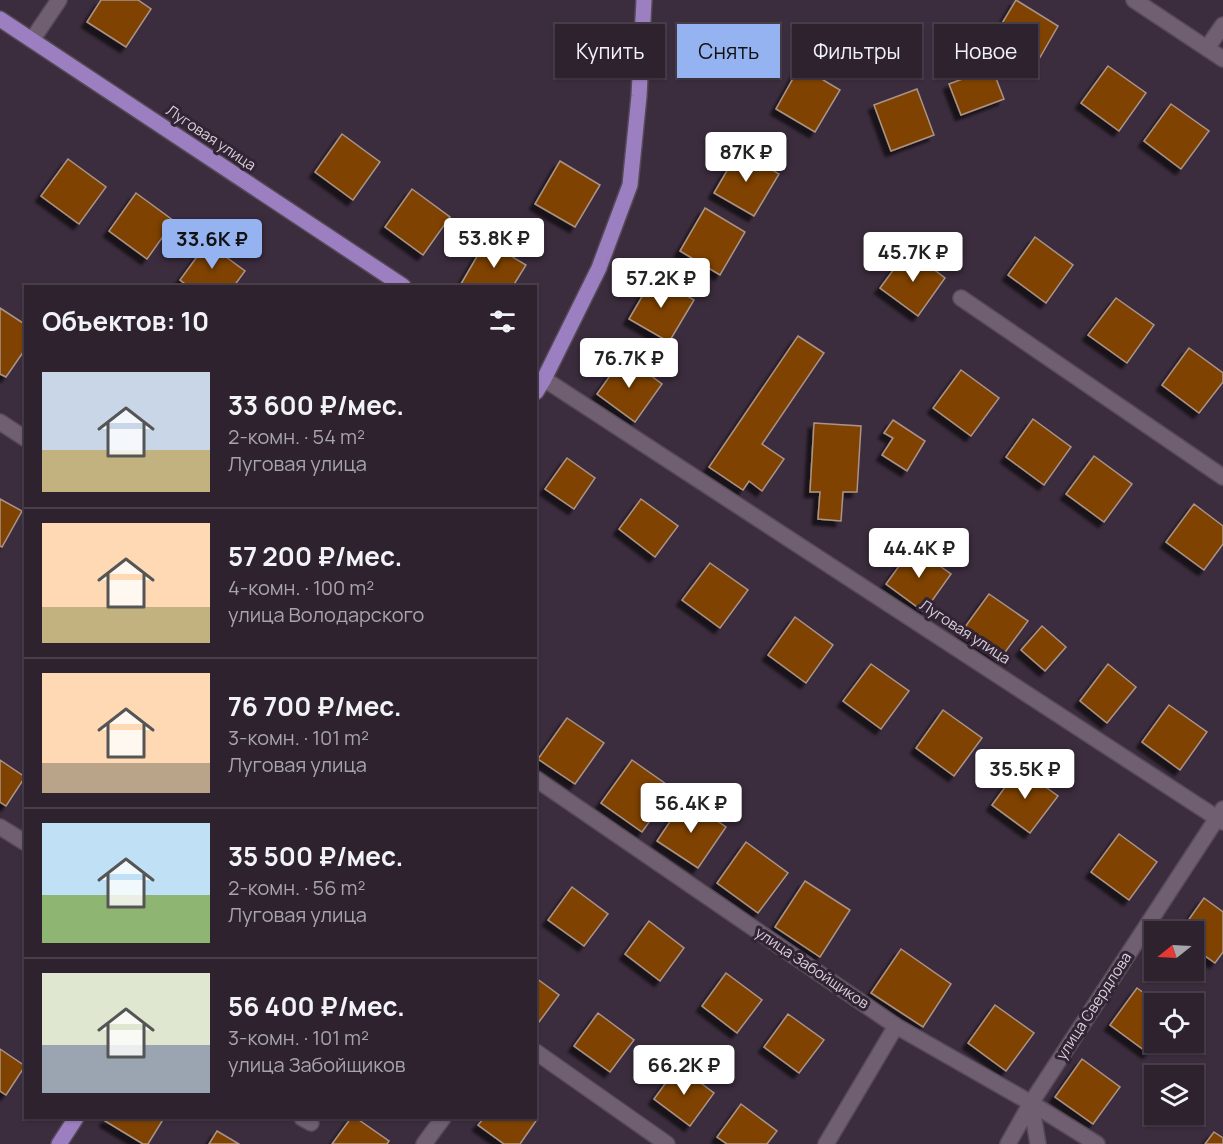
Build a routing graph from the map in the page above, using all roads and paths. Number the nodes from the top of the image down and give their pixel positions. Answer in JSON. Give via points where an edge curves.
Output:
{"nodes":[{"id":1,"x":59,"y":0,"type":"edge"},
{"id":2,"x":644,"y":0,"type":"edge"},
{"id":3,"x":1134,"y":0,"type":"edge"},
{"id":4,"x":0,"y":19,"type":"edge"},
{"id":5,"x":1223,"y":25,"type":"edge"},
{"id":6,"x":32,"y":40,"type":"junction"},
{"id":7,"x":1207,"y":48,"type":"junction"},
{"id":8,"x":1223,"y":58,"type":"edge"},
{"id":9,"x":401,"y":285,"type":"edge"},
{"id":10,"x":961,"y":298,"type":"dead end"},
{"id":11,"x":538,"y":382,"type":"edge"},
{"id":12,"x":0,"y":422,"type":"edge"},
{"id":13,"x":24,"y":438,"type":"edge"},
{"id":14,"x":1223,"y":477,"type":"edge"},
{"id":15,"x":537,"y":780,"type":"edge"},
{"id":16,"x":1221,"y":816,"type":"edge"},
{"id":17,"x":0,"y":827,"type":"edge"},
{"id":18,"x":24,"y":842,"type":"edge"},
{"id":19,"x":896,"y":1026,"type":"junction"},
{"id":20,"x":537,"y":1053,"type":"edge"},
{"id":21,"x":1031,"y":1103,"type":"junction"},
{"id":22,"x":75,"y":1119,"type":"edge"},
{"id":23,"x":441,"y":1119,"type":"edge"},
{"id":24,"x":58,"y":1144,"type":"edge"},
{"id":25,"x":424,"y":1144,"type":"edge"},
{"id":26,"x":667,"y":1144,"type":"edge"},
{"id":27,"x":826,"y":1144,"type":"edge"},
{"id":28,"x":1008,"y":1144,"type":"edge"},
{"id":29,"x":1038,"y":1144,"type":"edge"},
{"id":30,"x":1097,"y":1144,"type":"edge"}],
"edges":[{"from":1,"to":6,"type":"street"},
{"from":2,"to":11,"type":"main road","via":[[630,185],[599,268]]},
{"from":3,"to":7,"type":"street"},
{"from":4,"to":6,"type":"main road","name":"Луговая улица"},
{"from":5,"to":7,"type":"street"},
{"from":6,"to":9,"type":"main road","name":"Луговая улица"},
{"from":7,"to":8,"type":"street"},
{"from":10,"to":14,"type":"street"},
{"from":11,"to":16,"type":"street","name":"Луговая улица"},
{"from":12,"to":13,"type":"street"},
{"from":15,"to":19,"type":"street","name":"улица Забойщиков"},
{"from":16,"to":21,"type":"street","name":"улица Свердлова"},
{"from":17,"to":18,"type":"street"},
{"from":19,"to":21,"type":"street","name":"улица Забойщиков"},
{"from":19,"to":27,"type":"street"},
{"from":20,"to":26,"type":"street"},
{"from":21,"to":28,"type":"street","name":"улица Свердлова"},
{"from":21,"to":29,"type":"street"},
{"from":21,"to":30,"type":"street","name":"улица Забойщиков"},
{"from":22,"to":24,"type":"main road"},
{"from":23,"to":25,"type":"street"}]}
